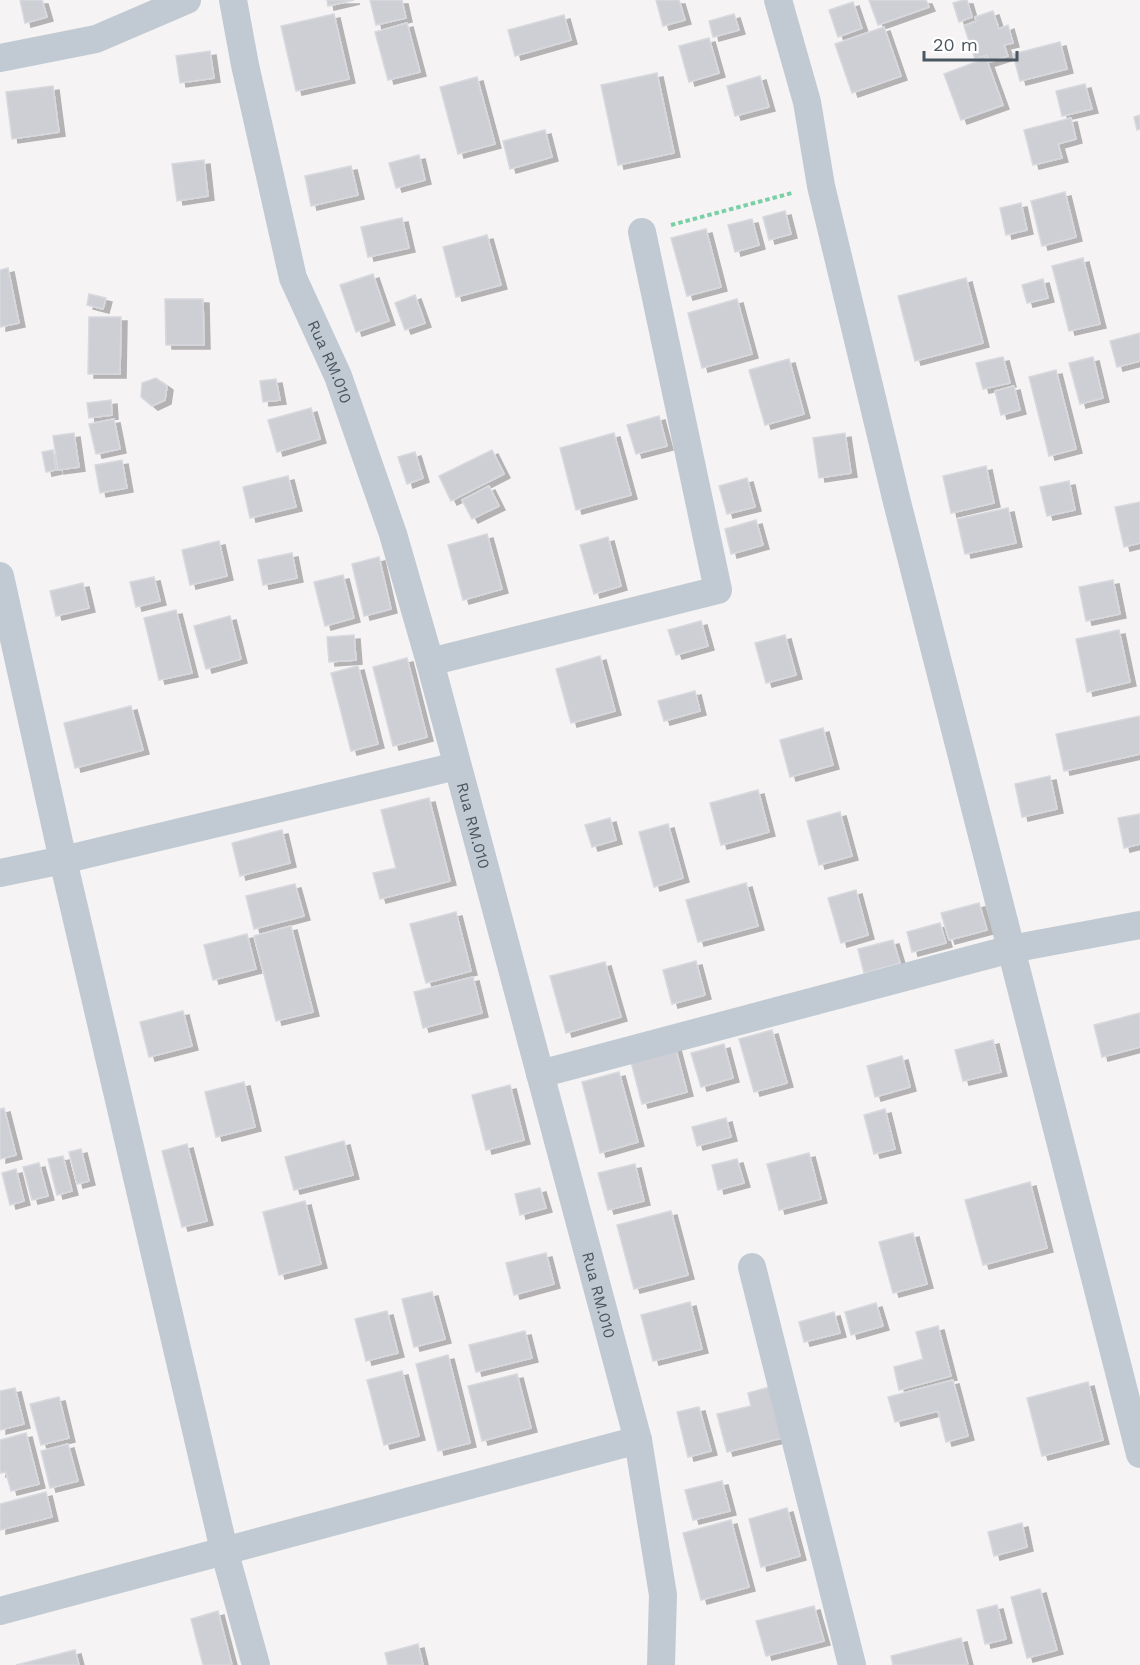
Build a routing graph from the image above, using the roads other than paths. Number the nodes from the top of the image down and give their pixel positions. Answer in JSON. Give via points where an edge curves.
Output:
{"nodes":[{"id":1,"x":187,"y":0,"type":"edge"},
{"id":2,"x":233,"y":0,"type":"edge"},
{"id":3,"x":778,"y":0,"type":"edge"},
{"id":4,"x":0,"y":58,"type":"edge"},
{"id":5,"x":642,"y":232,"type":"road end"},
{"id":6,"x":0,"y":576,"type":"edge"},
{"id":7,"x":429,"y":662,"type":"junction"},
{"id":8,"x":457,"y":766,"type":"junction"},
{"id":9,"x":63,"y":860,"type":"junction"},
{"id":10,"x":0,"y":873,"type":"edge"},
{"id":11,"x":1140,"y":926,"type":"edge"},
{"id":12,"x":1011,"y":949,"type":"junction"},
{"id":13,"x":540,"y":1074,"type":"junction"},
{"id":14,"x":752,"y":1267,"type":"dead end"},
{"id":15,"x":638,"y":1440,"type":"junction"},
{"id":16,"x":1140,"y":1454,"type":"edge"},
{"id":17,"x":224,"y":1550,"type":"junction"},
{"id":18,"x":0,"y":1611,"type":"edge"},
{"id":19,"x":256,"y":1665,"type":"edge"},
{"id":20,"x":662,"y":1665,"type":"edge"},
{"id":21,"x":852,"y":1665,"type":"edge"}],
"edges":[{"from":1,"to":4,"type":"street","via":[[96,39]]},
{"from":2,"to":7,"type":"street","name":"Rua RM.010","via":[[292,278],[338,375],[393,534]]},
{"from":3,"to":12,"type":"street","via":[[807,102],[822,186],[897,502]]},
{"from":5,"to":7,"type":"street","via":[[718,590]]},
{"from":6,"to":9,"type":"street"},
{"from":7,"to":8,"type":"street","name":"Rua RM.010"},
{"from":8,"to":9,"type":"street"},
{"from":8,"to":13,"type":"street","name":"Rua RM.010"},
{"from":9,"to":10,"type":"street"},
{"from":9,"to":17,"type":"street"},
{"from":11,"to":12,"type":"street"},
{"from":12,"to":13,"type":"street"},
{"from":12,"to":16,"type":"street"},
{"from":13,"to":15,"type":"street","name":"Rua RM.010"},
{"from":14,"to":21,"type":"street"},
{"from":15,"to":17,"type":"street"},
{"from":15,"to":20,"type":"street","name":"Rua RM.010","via":[[663,1595]]},
{"from":17,"to":18,"type":"street"},
{"from":17,"to":19,"type":"street"}]}
